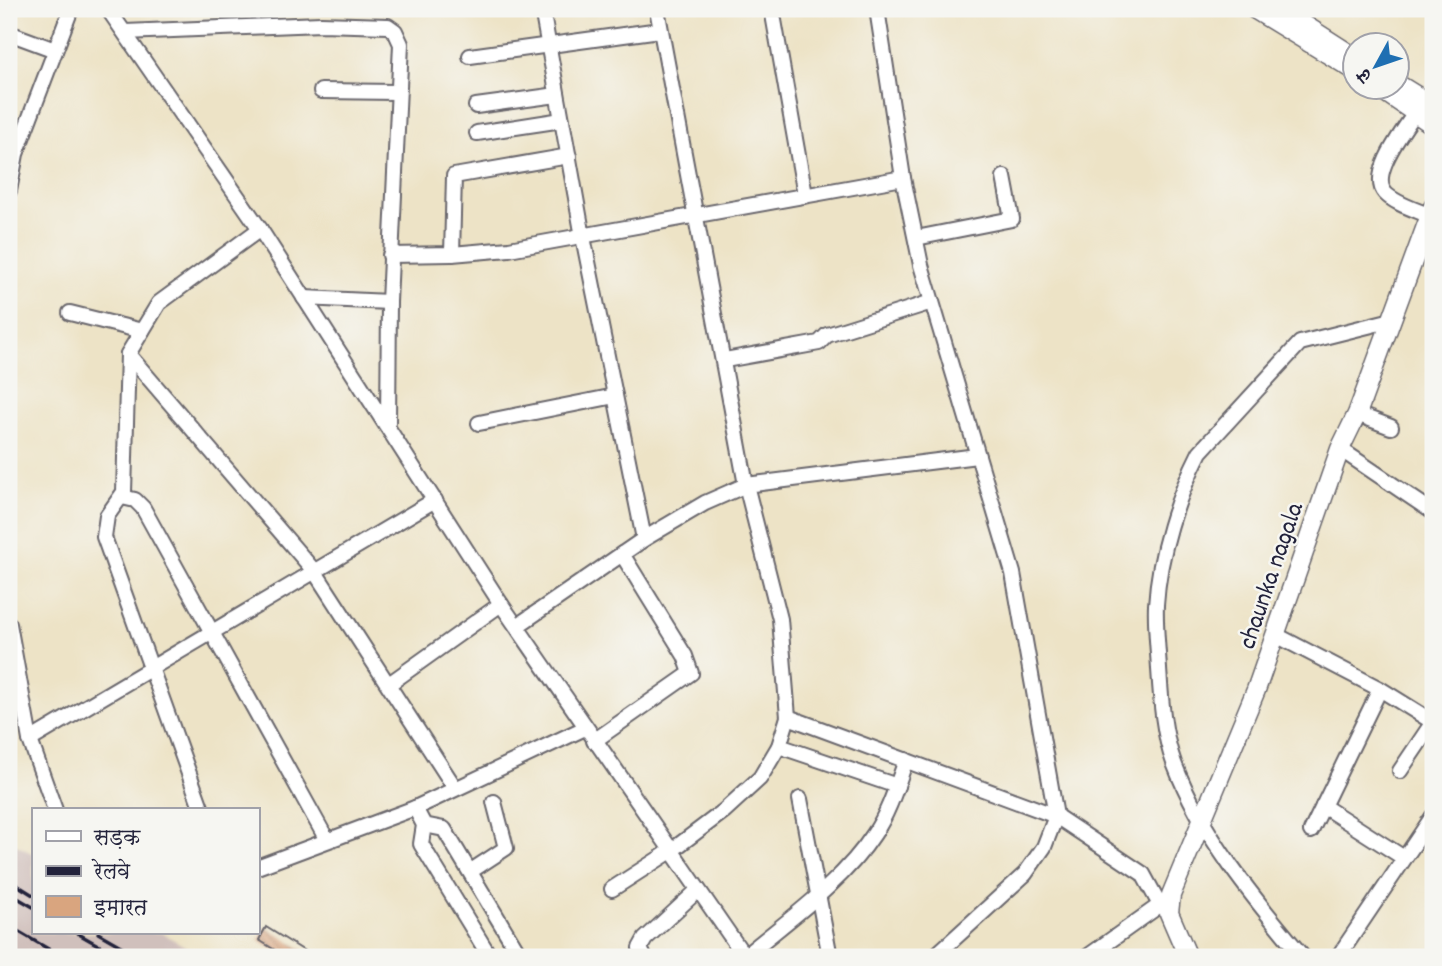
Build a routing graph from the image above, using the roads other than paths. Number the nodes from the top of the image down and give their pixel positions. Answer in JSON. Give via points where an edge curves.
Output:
{"nodes":[{"id":1,"x":71,"y":9,"type":"edge"},
{"id":2,"x":108,"y":9,"type":"edge"},
{"id":3,"x":542,"y":9,"type":"edge"},
{"id":4,"x":657,"y":9,"type":"edge"},
{"id":5,"x":772,"y":9,"type":"edge"},
{"id":6,"x":877,"y":9,"type":"edge"},
{"id":7,"x":1254,"y":9,"type":"edge"},
{"id":8,"x":1291,"y":12,"type":"edge"},
{"id":9,"x":660,"y":30,"type":"junction"},
{"id":10,"x":125,"y":32,"type":"junction"},
{"id":11,"x":9,"y":33,"type":"edge"},
{"id":12,"x":548,"y":45,"type":"junction"},
{"id":13,"x":1340,"y":47,"type":"edge"},
{"id":14,"x":55,"y":50,"type":"junction"},
{"id":15,"x":470,"y":56,"type":"dead end"},
{"id":16,"x":1340,"y":61,"type":"edge"},
{"id":17,"x":321,"y":90,"type":"dead end"},
{"id":18,"x":396,"y":92,"type":"junction"},
{"id":19,"x":1410,"y":92,"type":"edge"},
{"id":20,"x":557,"y":95,"type":"junction"},
{"id":21,"x":1399,"y":102,"type":"edge"},
{"id":22,"x":476,"y":106,"type":"dead end"},
{"id":23,"x":1433,"y":106,"type":"edge"},
{"id":24,"x":1415,"y":113,"type":"junction"},
{"id":25,"x":562,"y":120,"type":"junction"},
{"id":26,"x":1433,"y":125,"type":"edge"},
{"id":27,"x":477,"y":133,"type":"dead end"},
{"id":28,"x":12,"y":153,"type":"edge"},
{"id":29,"x":569,"y":156,"type":"junction"},
{"id":30,"x":1004,"y":177,"type":"dead end"},
{"id":31,"x":904,"y":178,"type":"junction"},
{"id":32,"x":9,"y":191,"type":"edge"},
{"id":33,"x":805,"y":195,"type":"junction"},
{"id":34,"x":1432,"y":211,"type":"edge"},
{"id":35,"x":696,"y":215,"type":"junction"},
{"id":36,"x":260,"y":229,"type":"junction"},
{"id":37,"x":583,"y":237,"type":"junction"},
{"id":38,"x":916,"y":238,"type":"junction"},
{"id":39,"x":452,"y":254,"type":"junction"},
{"id":40,"x":390,"y":255,"type":"junction"},
{"id":41,"x":304,"y":298,"type":"junction"},
{"id":42,"x":388,"y":302,"type":"junction"},
{"id":43,"x":932,"y":302,"type":"junction"},
{"id":44,"x":70,"y":313,"type":"dead end"},
{"id":45,"x":1392,"y":320,"type":"junction"},
{"id":46,"x":142,"y":331,"type":"junction"},
{"id":47,"x":128,"y":354,"type":"junction"},
{"id":48,"x":725,"y":360,"type":"junction"},
{"id":49,"x":615,"y":396,"type":"junction"},
{"id":50,"x":1357,"y":414,"type":"junction"},
{"id":51,"x":388,"y":423,"type":"junction"},
{"id":52,"x":479,"y":423,"type":"dead end"},
{"id":53,"x":1391,"y":427,"type":"dead end"},
{"id":54,"x":1340,"y":449,"type":"junction"},
{"id":55,"x":977,"y":456,"type":"junction"},
{"id":56,"x":746,"y":485,"type":"junction"},
{"id":57,"x":122,"y":497,"type":"junction"},
{"id":58,"x":435,"y":500,"type":"junction"},
{"id":59,"x":1433,"y":512,"type":"edge"},
{"id":60,"x":644,"y":539,"type":"junction"},
{"id":61,"x":622,"y":554,"type":"junction"},
{"id":62,"x":315,"y":572,"type":"junction"},
{"id":63,"x":501,"y":604,"type":"junction"},
{"id":64,"x":9,"y":624,"type":"edge"},
{"id":65,"x":517,"y":626,"type":"junction"},
{"id":66,"x":213,"y":632,"type":"junction"},
{"id":67,"x":1276,"y":635,"type":"junction"},
{"id":68,"x":153,"y":668,"type":"junction"},
{"id":69,"x":389,"y":684,"type":"junction"},
{"id":70,"x":1380,"y":689,"type":"junction"},
{"id":71,"x":788,"y":717,"type":"junction"},
{"id":72,"x":1433,"y":722,"type":"edge"},
{"id":73,"x":585,"y":728,"type":"junction"},
{"id":74,"x":30,"y":740,"type":"junction"},
{"id":75,"x":594,"y":741,"type":"junction"},
{"id":76,"x":779,"y":746,"type":"junction"},
{"id":77,"x":906,"y":760,"type":"junction"},
{"id":78,"x":1400,"y":771,"type":"dead end"},
{"id":79,"x":897,"y":786,"type":"junction"},
{"id":80,"x":455,"y":788,"type":"junction"},
{"id":81,"x":800,"y":799,"type":"dead end"},
{"id":82,"x":494,"y":802,"type":"dead end"},
{"id":83,"x":1323,"y":806,"type":"junction"},
{"id":84,"x":54,"y":808,"type":"edge"},
{"id":85,"x":201,"y":808,"type":"edge"},
{"id":86,"x":415,"y":808,"type":"junction"},
{"id":87,"x":1056,"y":816,"type":"junction"},
{"id":88,"x":1433,"y":816,"type":"edge"},
{"id":89,"x":1200,"y":819,"type":"junction"},
{"id":90,"x":424,"y":825,"type":"junction"},
{"id":91,"x":1311,"y":831,"type":"dead end"},
{"id":92,"x":327,"y":840,"type":"junction"},
{"id":93,"x":671,"y":852,"type":"junction"},
{"id":94,"x":1404,"y":858,"type":"junction"},
{"id":95,"x":259,"y":866,"type":"edge"},
{"id":96,"x":471,"y":871,"type":"junction"},
{"id":97,"x":612,"y":889,"type":"dead end"},
{"id":98,"x":698,"y":890,"type":"junction"},
{"id":99,"x":817,"y":895,"type":"junction"},
{"id":100,"x":1164,"y":905,"type":"junction"},
{"id":101,"x":490,"y":957,"type":"edge"},
{"id":102,"x":521,"y":957,"type":"edge"},
{"id":103,"x":643,"y":957,"type":"edge"},
{"id":104,"x":745,"y":957,"type":"edge"},
{"id":105,"x":830,"y":957,"type":"edge"},
{"id":106,"x":934,"y":957,"type":"edge"},
{"id":107,"x":1087,"y":957,"type":"edge"},
{"id":108,"x":1188,"y":957,"type":"edge"},
{"id":109,"x":1303,"y":957,"type":"edge"},
{"id":110,"x":1338,"y":957,"type":"edge"}],
"edges":[{"from":1,"to":14,"type":"street"},
{"from":2,"to":10,"type":"street"},
{"from":3,"to":12,"type":"street"},
{"from":4,"to":9,"type":"street"},
{"from":5,"to":33,"type":"street"},
{"from":6,"to":31,"type":"street"},
{"from":7,"to":16,"type":"main road"},
{"from":8,"to":13,"type":"main road"},
{"from":9,"to":12,"type":"street"},
{"from":9,"to":35,"type":"street"},
{"from":10,"to":18,"type":"street","via":[[321,24],[388,26],[401,44]]},
{"from":10,"to":36,"type":"street"},
{"from":11,"to":14,"type":"street"},
{"from":12,"to":15,"type":"street"},
{"from":12,"to":20,"type":"street"},
{"from":14,"to":28,"type":"street"},
{"from":17,"to":18,"type":"street"},
{"from":18,"to":40,"type":"street"},
{"from":19,"to":23,"type":"main road"},
{"from":20,"to":22,"type":"street"},
{"from":20,"to":25,"type":"street"},
{"from":21,"to":24,"type":"main road"},
{"from":24,"to":26,"type":"main road"},
{"from":24,"to":34,"type":"street","via":[[1383,166],[1380,181],[1388,195]]},
{"from":25,"to":27,"type":"street"},
{"from":25,"to":29,"type":"street"},
{"from":28,"to":32,"type":"street"},
{"from":29,"to":37,"type":"street"},
{"from":29,"to":39,"type":"street","via":[[454,176]]},
{"from":30,"to":38,"type":"street","via":[[1013,219]]},
{"from":31,"to":33,"type":"street"},
{"from":31,"to":38,"type":"street"},
{"from":33,"to":35,"type":"street"},
{"from":34,"to":45,"type":"main road","name":"chaunka nagala"},
{"from":35,"to":37,"type":"street"},
{"from":35,"to":48,"type":"street"},
{"from":36,"to":41,"type":"street"},
{"from":36,"to":46,"type":"street","via":[[159,303]]},
{"from":37,"to":39,"type":"street"},
{"from":37,"to":49,"type":"street"},
{"from":38,"to":43,"type":"street"},
{"from":39,"to":40,"type":"street"},
{"from":40,"to":42,"type":"street"},
{"from":41,"to":42,"type":"street"},
{"from":41,"to":51,"type":"street"},
{"from":42,"to":51,"type":"street"},
{"from":43,"to":48,"type":"street","via":[[827,335],[819,343]]},
{"from":43,"to":55,"type":"street"},
{"from":44,"to":46,"type":"street"},
{"from":45,"to":50,"type":"main road","name":"chaunka nagala"},
{"from":45,"to":89,"type":"street","via":[[1300,344],[1200,452],[1189,472],[1158,583],[1156,608],[1165,730]]},
{"from":46,"to":47,"type":"street"},
{"from":47,"to":57,"type":"street"},
{"from":47,"to":62,"type":"street"},
{"from":48,"to":56,"type":"street"},
{"from":49,"to":52,"type":"street"},
{"from":49,"to":60,"type":"street"},
{"from":50,"to":53,"type":"street"},
{"from":50,"to":54,"type":"main road","name":"chaunka nagala"},
{"from":51,"to":58,"type":"street"},
{"from":54,"to":59,"type":"street"},
{"from":54,"to":67,"type":"main road","name":"chaunka nagala"},
{"from":55,"to":56,"type":"street"},
{"from":55,"to":87,"type":"street","via":[[1013,573]]},
{"from":56,"to":60,"type":"street"},
{"from":56,"to":71,"type":"street","via":[[780,619]]},
{"from":57,"to":66,"type":"street","via":[[143,508]]},
{"from":57,"to":68,"type":"street","via":[[107,516],[104,537]]},
{"from":58,"to":62,"type":"street"},
{"from":58,"to":63,"type":"street"},
{"from":60,"to":61,"type":"street"},
{"from":61,"to":65,"type":"street"},
{"from":61,"to":75,"type":"street","via":[[691,673]]},
{"from":62,"to":66,"type":"street"},
{"from":62,"to":69,"type":"street"},
{"from":63,"to":65,"type":"street"},
{"from":63,"to":69,"type":"street"},
{"from":64,"to":74,"type":"street"},
{"from":65,"to":73,"type":"street"},
{"from":66,"to":68,"type":"street"},
{"from":66,"to":92,"type":"street"},
{"from":67,"to":70,"type":"street"},
{"from":67,"to":89,"type":"main road","name":"chaunka nagala"},
{"from":68,"to":74,"type":"street"},
{"from":68,"to":85,"type":"street"},
{"from":69,"to":80,"type":"street"},
{"from":70,"to":72,"type":"street"},
{"from":70,"to":83,"type":"street"},
{"from":71,"to":76,"type":"street"},
{"from":71,"to":77,"type":"street"},
{"from":72,"to":78,"type":"street"},
{"from":73,"to":75,"type":"street"},
{"from":73,"to":80,"type":"street"},
{"from":74,"to":84,"type":"street"},
{"from":75,"to":93,"type":"street"},
{"from":76,"to":79,"type":"street"},
{"from":76,"to":93,"type":"street","via":[[760,778]]},
{"from":77,"to":79,"type":"street"},
{"from":77,"to":87,"type":"street"},
{"from":79,"to":99,"type":"street","via":[[869,842]]},
{"from":80,"to":86,"type":"street"},
{"from":81,"to":99,"type":"street"},
{"from":82,"to":96,"type":"street","via":[[506,848]]},
{"from":83,"to":91,"type":"street"},
{"from":83,"to":94,"type":"street"},
{"from":86,"to":90,"type":"street"},
{"from":86,"to":92,"type":"street"},
{"from":87,"to":100,"type":"street","via":[[1143,874]]},
{"from":87,"to":106,"type":"street","via":[[1031,866]]},
{"from":88,"to":94,"type":"street"},
{"from":89,"to":100,"type":"main road","name":"chaunka nagala"},
{"from":89,"to":109,"type":"street","via":[[1254,901]]},
{"from":90,"to":96,"type":"street","via":[[444,829]]},
{"from":90,"to":101,"type":"street","via":[[421,844]]},
{"from":92,"to":95,"type":"street"},
{"from":93,"to":97,"type":"street"},
{"from":93,"to":98,"type":"street"},
{"from":94,"to":110,"type":"street"},
{"from":96,"to":102,"type":"street"},
{"from":98,"to":103,"type":"street","via":[[645,939],[640,948]]},
{"from":98,"to":104,"type":"street"},
{"from":99,"to":104,"type":"street"},
{"from":99,"to":105,"type":"street"},
{"from":100,"to":107,"type":"street"},
{"from":100,"to":108,"type":"main road"}]}
